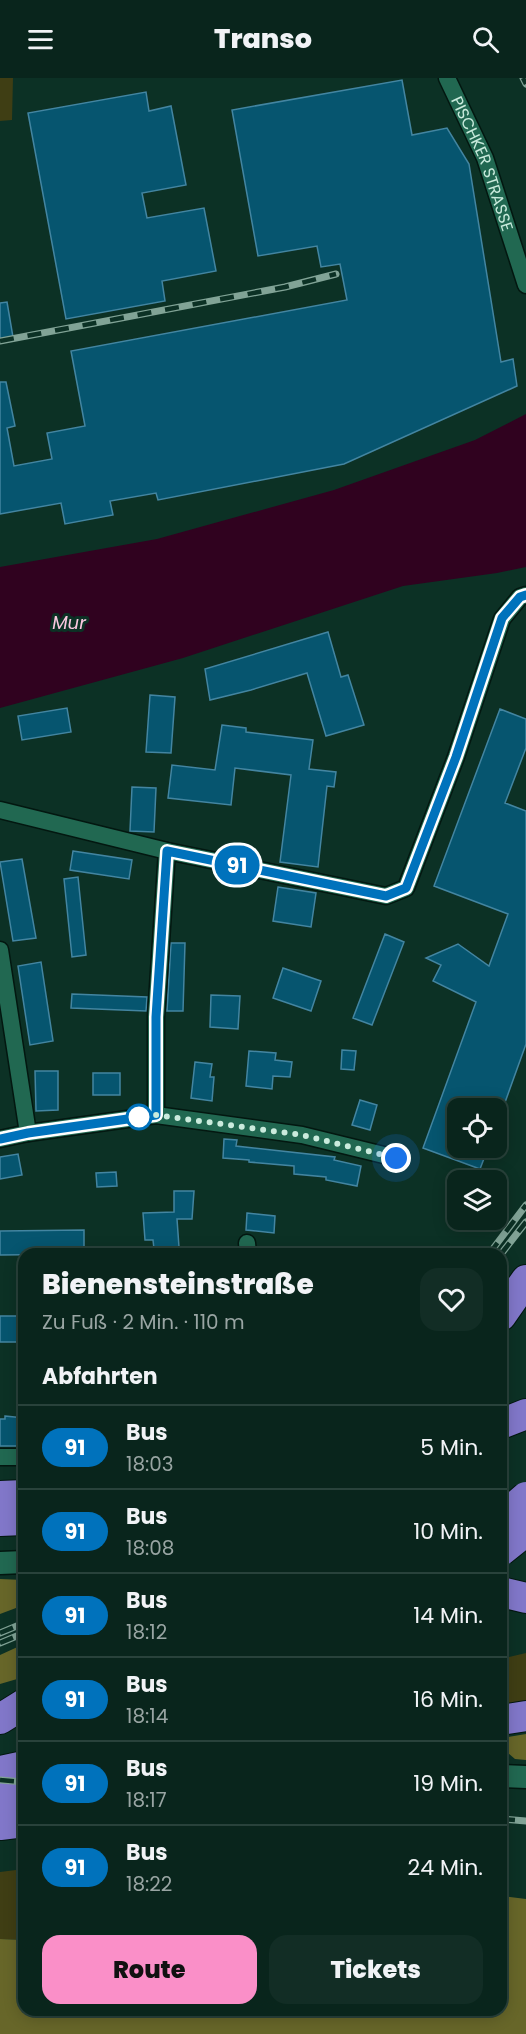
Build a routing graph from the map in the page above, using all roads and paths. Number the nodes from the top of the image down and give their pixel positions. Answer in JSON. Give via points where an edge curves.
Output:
{"nodes":[{"id":1,"x":447,"y":78,"type":"edge"},
{"id":2,"x":526,"y":285,"type":"edge"},
{"id":3,"x":526,"y":595,"type":"edge"},
{"id":4,"x":0,"y":810,"type":"edge"},
{"id":5,"x":167,"y":851,"type":"junction"},
{"id":6,"x":0,"y":950,"type":"edge"},
{"id":7,"x":156,"y":1115,"type":"junction"},
{"id":8,"x":28,"y":1133,"type":"junction"},
{"id":9,"x":0,"y":1139,"type":"edge"},
{"id":10,"x":396,"y":1158,"type":"dead end"},
{"id":11,"x":526,"y":1280,"type":"edge"},
{"id":12,"x":507,"y":1307,"type":"edge"},
{"id":13,"x":526,"y":1414,"type":"edge"},
{"id":14,"x":507,"y":1422,"type":"edge"},
{"id":15,"x":0,"y":1457,"type":"edge"},
{"id":16,"x":18,"y":1457,"type":"edge"},
{"id":17,"x":18,"y":1495,"type":"edge"},
{"id":18,"x":0,"y":1496,"type":"edge"},
{"id":19,"x":526,"y":1497,"type":"edge"},
{"id":20,"x":507,"y":1513,"type":"edge"},
{"id":21,"x":507,"y":1519,"type":"edge"},
{"id":22,"x":18,"y":1520,"type":"edge"},
{"id":23,"x":0,"y":1521,"type":"edge"},
{"id":24,"x":526,"y":1521,"type":"edge"},
{"id":25,"x":526,"y":1531,"type":"edge"},
{"id":26,"x":507,"y":1545,"type":"edge"},
{"id":27,"x":507,"y":1546,"type":"edge"},
{"id":28,"x":526,"y":1548,"type":"edge"},
{"id":29,"x":18,"y":1562,"type":"edge"},
{"id":30,"x":0,"y":1563,"type":"edge"},
{"id":31,"x":507,"y":1593,"type":"edge"},
{"id":32,"x":526,"y":1598,"type":"edge"},
{"id":33,"x":18,"y":1708,"type":"edge"},
{"id":34,"x":0,"y":1719,"type":"edge"},
{"id":35,"x":18,"y":1767,"type":"edge"},
{"id":36,"x":0,"y":1771,"type":"edge"},
{"id":37,"x":507,"y":1776,"type":"edge"},
{"id":38,"x":526,"y":1777,"type":"edge"},
{"id":39,"x":18,"y":1793,"type":"edge"},
{"id":40,"x":0,"y":1797,"type":"edge"},
{"id":41,"x":18,"y":1823,"type":"edge"},
{"id":42,"x":0,"y":1825,"type":"edge"}],
"edges":[{"from":1,"to":2,"type":"street","name":"PISCHKER STRASSE","via":[[485,158]]},
{"from":3,"to":5,"type":"street","via":[[502,618],[456,757],[406,888],[386,896]]},
{"from":4,"to":5,"type":"street"},
{"from":5,"to":7,"type":"street","via":[[156,1017]]},
{"from":6,"to":8,"type":"street"},
{"from":7,"to":8,"type":"street"},
{"from":7,"to":10,"type":"street","via":[[302,1135]]},
{"from":8,"to":9,"type":"street"},
{"from":11,"to":12,"type":"highway"},
{"from":13,"to":14,"type":"highway"},
{"from":15,"to":16,"type":"street"},
{"from":17,"to":18,"type":"highway"},
{"from":19,"to":20,"type":"highway","bridge":true},
{"from":21,"to":24,"type":"highway"},
{"from":22,"to":23,"type":"highway"},
{"from":25,"to":27,"type":"highway","bridge":true},
{"from":26,"to":28,"type":"highway"},
{"from":29,"to":30,"type":"street"},
{"from":31,"to":32,"type":"highway"},
{"from":33,"to":34,"type":"highway"},
{"from":35,"to":36,"type":"highway"},
{"from":37,"to":38,"type":"street"},
{"from":39,"to":40,"type":"highway"},
{"from":41,"to":42,"type":"highway"}]}
